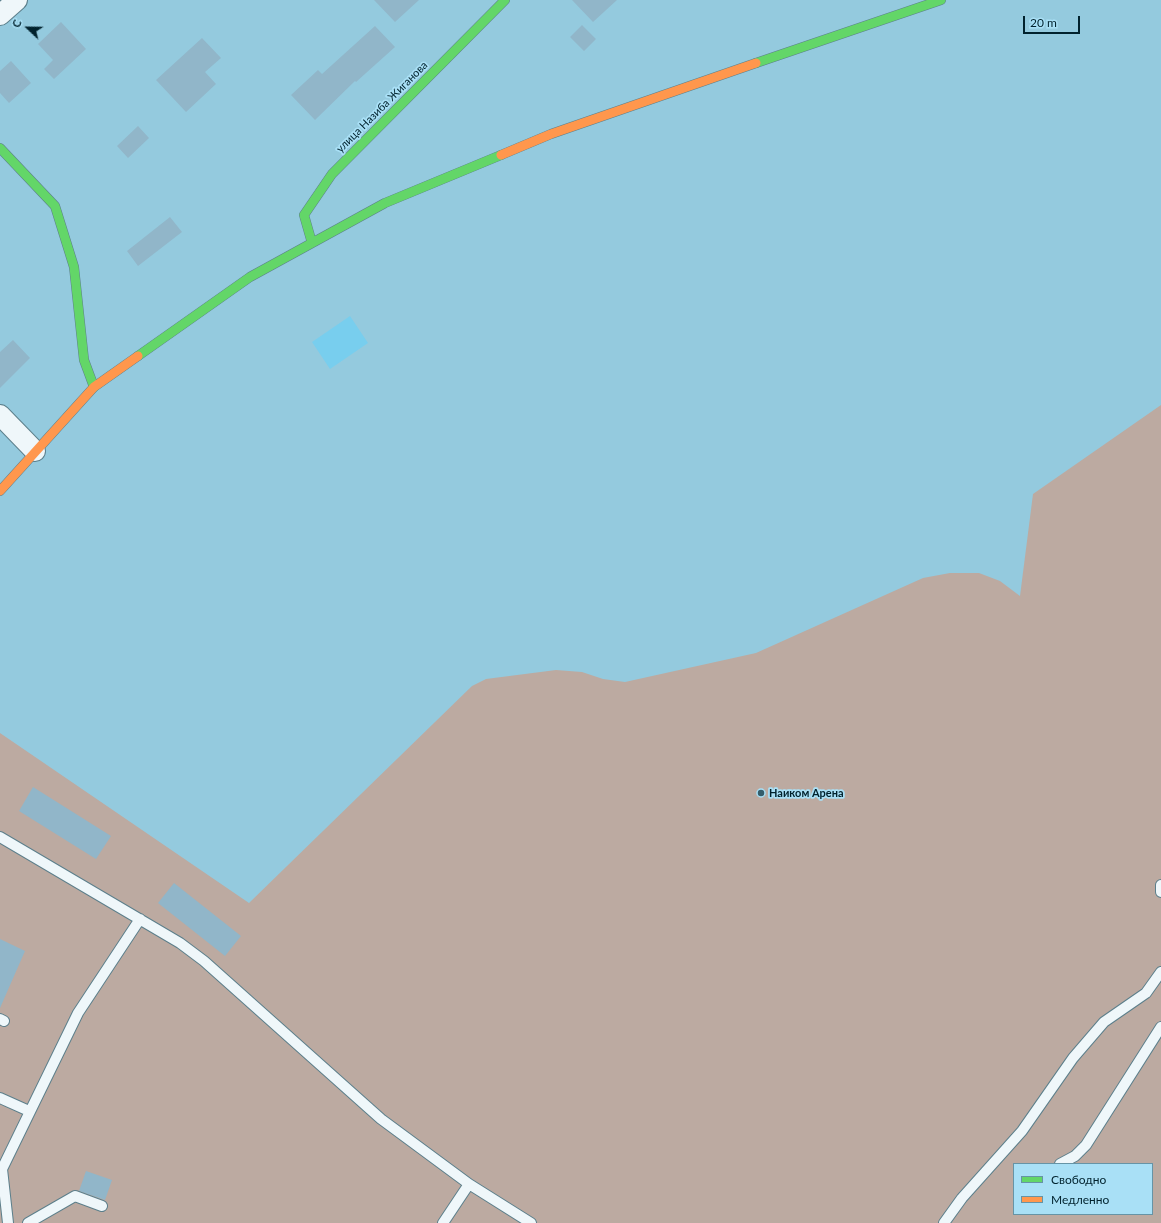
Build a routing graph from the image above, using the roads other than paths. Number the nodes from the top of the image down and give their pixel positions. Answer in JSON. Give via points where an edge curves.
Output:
{"nodes":[{"id":1,"x":17,"y":0,"type":"edge"},
{"id":2,"x":505,"y":0,"type":"edge"},
{"id":3,"x":940,"y":0,"type":"edge"},
{"id":4,"x":0,"y":15,"type":"edge"},
{"id":5,"x":0,"y":148,"type":"edge"},
{"id":6,"x":312,"y":243,"type":"junction"},
{"id":7,"x":94,"y":387,"type":"junction"},
{"id":8,"x":0,"y":415,"type":"edge"},
{"id":9,"x":35,"y":451,"type":"junction"},
{"id":10,"x":0,"y":491,"type":"edge"},
{"id":11,"x":0,"y":837,"type":"edge"},
{"id":12,"x":1161,"y":885,"type":"edge"},
{"id":13,"x":1161,"y":892,"type":"edge"},
{"id":14,"x":140,"y":918,"type":"junction"},
{"id":15,"x":1161,"y":972,"type":"edge"},
{"id":16,"x":1161,"y":1027,"type":"edge"},
{"id":17,"x":0,"y":1098,"type":"edge"},
{"id":18,"x":29,"y":1111,"type":"junction"},
{"id":19,"x":1062,"y":1163,"type":"edge"},
{"id":20,"x":469,"y":1184,"type":"junction"},
{"id":21,"x":102,"y":1206,"type":"dead end"},
{"id":22,"x":8,"y":1223,"type":"edge"},
{"id":23,"x":28,"y":1223,"type":"edge"},
{"id":24,"x":442,"y":1223,"type":"edge"},
{"id":25,"x":531,"y":1223,"type":"edge"},
{"id":26,"x":944,"y":1223,"type":"edge"}],
"edges":[{"from":1,"to":4,"type":"street"},
{"from":2,"to":6,"type":"street","name":"улица Назиба Жиганова","via":[[332,174],[304,215]]},
{"from":3,"to":6,"type":"street","via":[[551,134],[385,203]]},
{"from":5,"to":7,"type":"street","via":[[55,206],[74,267],[84,360]]},
{"from":6,"to":7,"type":"street","via":[[250,278]]},
{"from":7,"to":9,"type":"street"},
{"from":8,"to":9,"type":"street"},
{"from":9,"to":10,"type":"street"},
{"from":11,"to":14,"type":"lane"},
{"from":12,"to":13,"type":"lane"},
{"from":14,"to":18,"type":"lane","via":[[78,1013]]},
{"from":14,"to":20,"type":"lane","via":[[204,961],[381,1119]]},
{"from":15,"to":26,"type":"lane","via":[[1146,993],[1104,1022],[1072,1058],[1022,1130],[962,1198]]},
{"from":16,"to":19,"type":"lane","via":[[1086,1145],[1075,1156]]},
{"from":17,"to":18,"type":"lane"},
{"from":18,"to":22,"type":"lane","via":[[2,1169]]},
{"from":20,"to":24,"type":"lane"},
{"from":20,"to":25,"type":"lane"},
{"from":21,"to":23,"type":"lane","via":[[75,1196]]}]}
